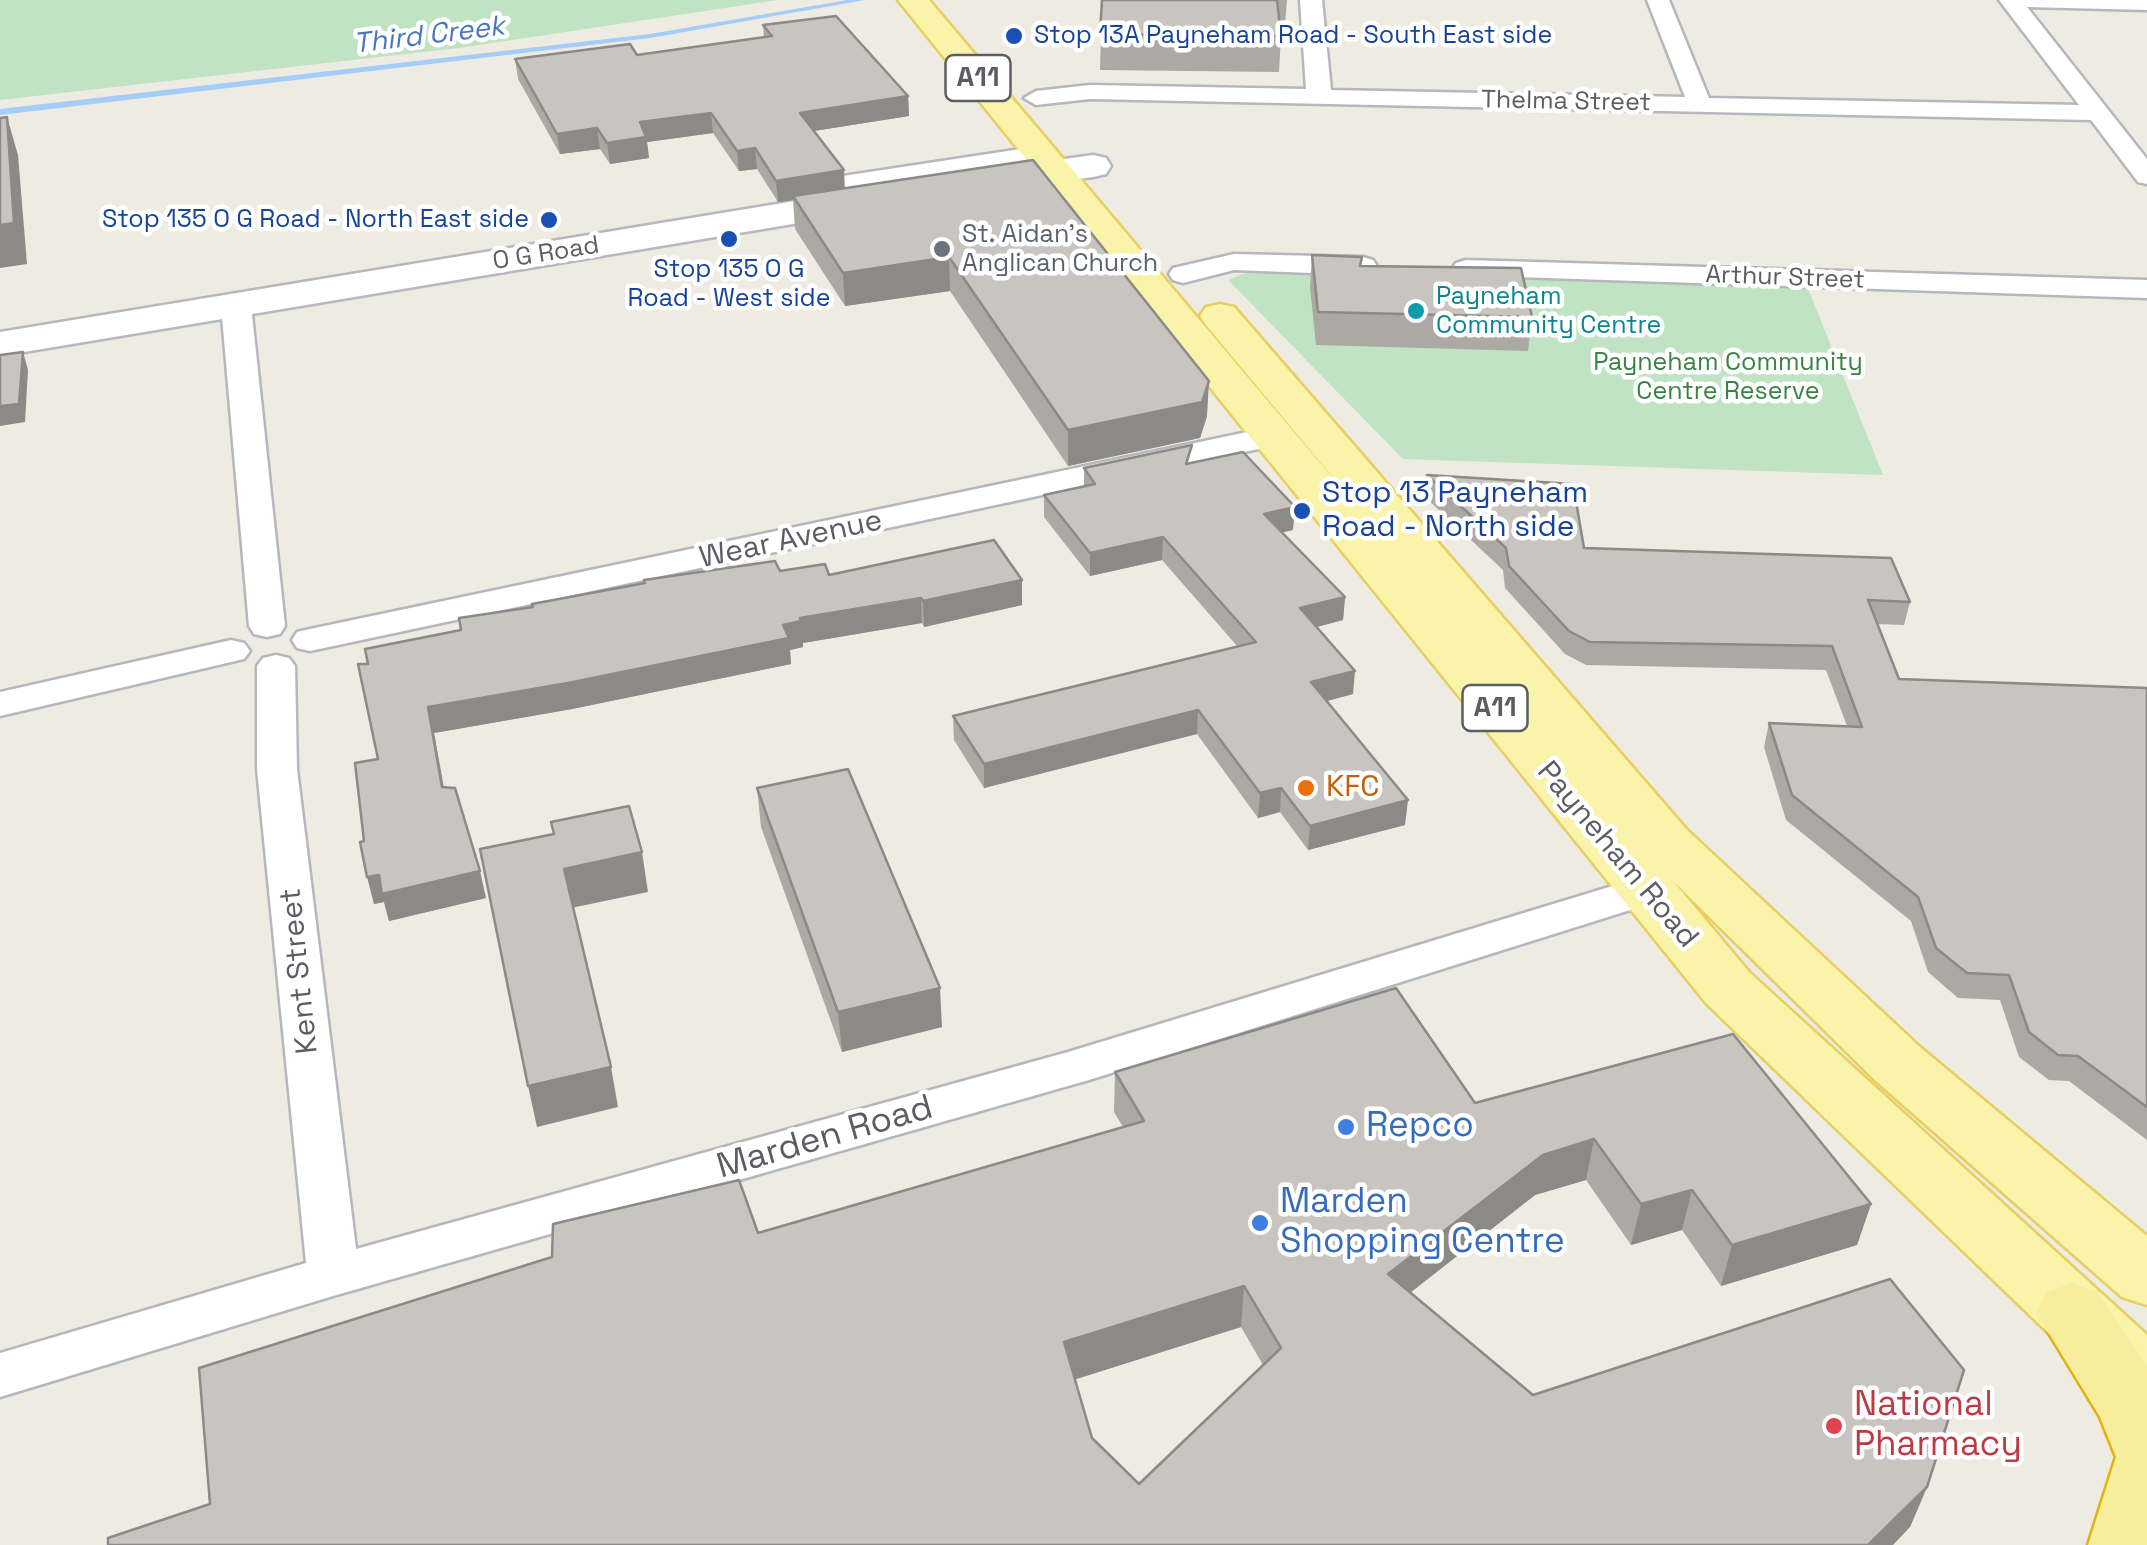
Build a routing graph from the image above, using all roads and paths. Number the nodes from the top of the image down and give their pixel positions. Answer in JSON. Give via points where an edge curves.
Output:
{"nodes":[{"id":1,"x":913,"y":0,"type":"edge"},
{"id":2,"x":954,"y":0,"type":"edge"},
{"id":3,"x":1311,"y":0,"type":"edge"},
{"id":4,"x":1658,"y":0,"type":"edge"},
{"id":5,"x":2010,"y":0,"type":"edge"},
{"id":6,"x":2147,"y":3,"type":"edge"},
{"id":7,"x":989,"y":42,"type":"dead end"},
{"id":8,"x":1012,"y":70,"type":"dead end"},
{"id":9,"x":1319,"y":96,"type":"junction"},
{"id":10,"x":1036,"y":98,"type":"junction"},
{"id":11,"x":1700,"y":105,"type":"junction"},
{"id":12,"x":1000,"y":106,"type":"junction"},
{"id":13,"x":2096,"y":113,"type":"junction"},
{"id":14,"x":1067,"y":152,"type":"junction"},
{"id":15,"x":2147,"y":176,"type":"edge"},
{"id":16,"x":901,"y":178,"type":"junction"},
{"id":17,"x":1399,"y":267,"type":"edge"},
{"id":18,"x":1438,"y":268,"type":"edge"},
{"id":19,"x":1184,"y":274,"type":"junction"},
{"id":20,"x":2147,"y":289,"type":"edge"},
{"id":21,"x":235,"y":295,"type":"junction"},
{"id":22,"x":0,"y":322,"type":"edge"},
{"id":23,"x":0,"y":344,"type":"edge"},
{"id":24,"x":1270,"y":437,"type":"junction"},
{"id":25,"x":284,"y":644,"type":"junction"},
{"id":26,"x":0,"y":704,"type":"edge"},
{"id":27,"x":1647,"y":890,"type":"junction"},
{"id":28,"x":333,"y":1276,"type":"junction"},
{"id":29,"x":2147,"y":1277,"type":"edge"},
{"id":30,"x":2072,"y":1312,"type":"junction"},
{"id":31,"x":0,"y":1375,"type":"edge"},
{"id":32,"x":2147,"y":1381,"type":"edge"},
{"id":33,"x":2147,"y":1443,"type":"edge"},
{"id":34,"x":2147,"y":1472,"type":"edge"},
{"id":35,"x":2128,"y":1545,"type":"edge"}],
"edges":[{"from":1,"to":12,"type":"main road","name":"Payneham Road","number":"A11"},
{"from":2,"to":7,"type":"main road","number":"A11"},
{"from":3,"to":9,"type":"street"},
{"from":4,"to":11,"type":"street"},
{"from":5,"to":6,"type":"street"},
{"from":5,"to":13,"type":"street"},
{"from":8,"to":10,"type":"main road","name":"Payneham Road","number":"A11"},
{"from":9,"to":10,"type":"street","name":"Thelma Street","via":[[1090,92]]},
{"from":9,"to":11,"type":"street","name":"Thelma Street"},
{"from":10,"to":14,"type":"main road","name":"Payneham Road","number":"A11"},
{"from":11,"to":13,"type":"street","name":"Thelma Street"},
{"from":12,"to":14,"type":"main road","name":"Payneham Road","number":"A11"},
{"from":12,"to":16,"type":"main road","via":[[998,129],[986,147]]},
{"from":13,"to":15,"type":"street"},
{"from":14,"to":16,"type":"main road","name":"O G Road"},
{"from":14,"to":19,"type":"main road","name":"Payneham Road","number":"A11"},
{"from":14,"to":21,"type":"main road","name":"O G Road"},
{"from":14,"to":24,"type":"main road","name":"Payneham Road","number":"A11"},
{"from":16,"to":21,"type":"main road","name":"O G Road"},
{"from":17,"to":19,"type":"street","via":[[1234,262]]},
{"from":18,"to":20,"type":"street","name":"Arthur Street"},
{"from":19,"to":29,"type":"main road","name":"Payneham Road","number":"A11","via":[[1667,843],[1898,1064]]},
{"from":21,"to":22,"type":"main road","name":"O G Road"},
{"from":21,"to":23,"type":"main road","name":"O G Road"},
{"from":21,"to":25,"type":"street","name":"Kent Street"},
{"from":24,"to":25,"type":"street","name":"Wear Avenue"},
{"from":24,"to":27,"type":"main road","name":"Payneham Road","number":"A11"},
{"from":25,"to":26,"type":"street","via":[[240,664],[231,651]]},
{"from":25,"to":28,"type":"street","name":"Kent Street","via":[[278,769]]},
{"from":27,"to":28,"type":"street","name":"Marden Road","via":[[1072,1068]]},
{"from":27,"to":30,"type":"main road","name":"Payneham Road","number":"A11","via":[[1728,988]]},
{"from":28,"to":31,"type":"street","name":"Marden Road"},
{"from":30,"to":32,"type":"main road","name":"Payneham Road","number":"A11"},
{"from":30,"to":33,"type":"highway","via":[[2133,1406]]},
{"from":34,"to":35,"type":"highway"}]}
